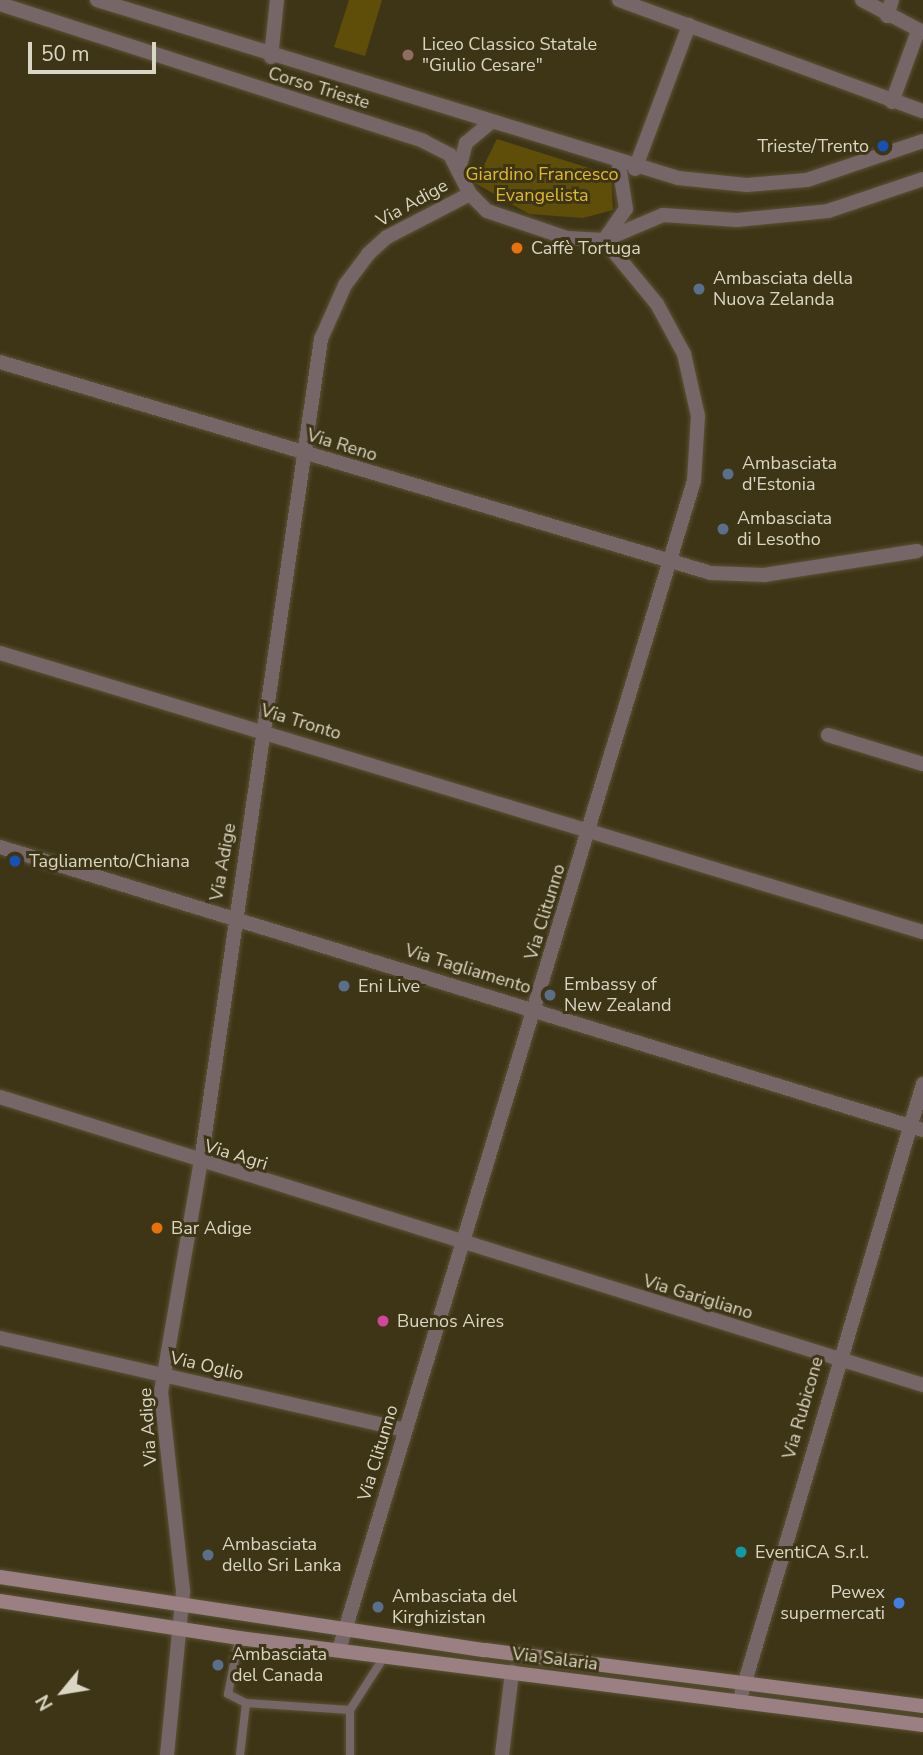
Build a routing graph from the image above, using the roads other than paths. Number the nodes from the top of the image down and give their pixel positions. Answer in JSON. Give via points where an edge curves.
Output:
{"nodes":[{"id":1,"x":97,"y":0,"type":"edge"},
{"id":2,"x":277,"y":0,"type":"edge"},
{"id":3,"x":619,"y":0,"type":"edge"},
{"id":4,"x":862,"y":0,"type":"edge"},
{"id":5,"x":892,"y":0,"type":"edge"},
{"id":6,"x":0,"y":4,"type":"edge"},
{"id":7,"x":887,"y":16,"type":"junction"},
{"id":8,"x":690,"y":25,"type":"junction"},
{"id":9,"x":921,"y":31,"type":"edge"},
{"id":10,"x":271,"y":57,"type":"junction"},
{"id":11,"x":892,"y":102,"type":"junction"},
{"id":12,"x":923,"y":111,"type":"edge"},
{"id":13,"x":490,"y":123,"type":"junction"},
{"id":14,"x":923,"y":141,"type":"edge"},
{"id":15,"x":619,"y":165,"type":"junction"},
{"id":16,"x":459,"y":169,"type":"junction"},
{"id":17,"x":635,"y":169,"type":"junction"},
{"id":18,"x":923,"y":179,"type":"edge"},
{"id":19,"x":470,"y":194,"type":"junction"},
{"id":20,"x":604,"y":240,"type":"junction"},
{"id":21,"x":0,"y":362,"type":"edge"},
{"id":22,"x":305,"y":455,"type":"junction"},
{"id":23,"x":921,"y":550,"type":"edge"},
{"id":24,"x":673,"y":565,"type":"junction"},
{"id":25,"x":0,"y":653,"type":"edge"},
{"id":26,"x":264,"y":731,"type":"junction"},
{"id":27,"x":828,"y":735,"type":"dead end"},
{"id":28,"x":923,"y":764,"type":"edge"},
{"id":29,"x":590,"y":831,"type":"junction"},
{"id":30,"x":0,"y":847,"type":"edge"},
{"id":31,"x":233,"y":917,"type":"junction"},
{"id":32,"x":923,"y":932,"type":"edge"},
{"id":33,"x":535,"y":1010,"type":"junction"},
{"id":34,"x":923,"y":1084,"type":"edge"},
{"id":35,"x":0,"y":1097,"type":"edge"},
{"id":36,"x":916,"y":1128,"type":"edge"},
{"id":37,"x":201,"y":1164,"type":"junction"},
{"id":38,"x":461,"y":1246,"type":"junction"},
{"id":39,"x":0,"y":1338,"type":"edge"},
{"id":40,"x":837,"y":1359,"type":"junction"},
{"id":41,"x":164,"y":1377,"type":"junction"},
{"id":42,"x":923,"y":1385,"type":"edge"},
{"id":43,"x":405,"y":1430,"type":"junction"},
{"id":44,"x":0,"y":1577,"type":"edge"},
{"id":45,"x":0,"y":1601,"type":"edge"},
{"id":46,"x":183,"y":1606,"type":"junction"},
{"id":47,"x":346,"y":1629,"type":"junction"},
{"id":48,"x":182,"y":1630,"type":"junction"},
{"id":49,"x":239,"y":1638,"type":"junction"},
{"id":50,"x":339,"y":1650,"type":"junction"},
{"id":51,"x":514,"y":1654,"type":"junction"},
{"id":52,"x":383,"y":1657,"type":"junction"},
{"id":53,"x":512,"y":1672,"type":"junction"},
{"id":54,"x":745,"y":1683,"type":"junction"},
{"id":55,"x":739,"y":1702,"type":"junction"},
{"id":56,"x":246,"y":1703,"type":"junction"},
{"id":57,"x":923,"y":1706,"type":"edge"},
{"id":58,"x":350,"y":1710,"type":"junction"},
{"id":59,"x":923,"y":1726,"type":"edge"},
{"id":60,"x":167,"y":1755,"type":"edge"},
{"id":61,"x":240,"y":1755,"type":"edge"},
{"id":62,"x":350,"y":1755,"type":"edge"},
{"id":63,"x":502,"y":1755,"type":"edge"}],
"edges":[{"from":1,"to":10,"type":"street","name":"Corso Trieste"},
{"from":2,"to":10,"type":"street"},
{"from":3,"to":8,"type":"street"},
{"from":4,"to":7,"type":"street"},
{"from":5,"to":7,"type":"street"},
{"from":6,"to":16,"type":"street","name":"Corso Trieste","via":[[414,138],[450,155]]},
{"from":7,"to":9,"type":"street"},
{"from":8,"to":11,"type":"street"},
{"from":8,"to":17,"type":"street"},
{"from":9,"to":11,"type":"street"},
{"from":10,"to":13,"type":"street","name":"Corso Trieste"},
{"from":11,"to":12,"type":"street"},
{"from":13,"to":15,"type":"street","name":"Corso Trieste"},
{"from":13,"to":16,"type":"street","via":[[469,137]]},
{"from":14,"to":17,"type":"street","via":[[848,170],[787,183],[713,183]]},
{"from":15,"to":17,"type":"street"},
{"from":15,"to":20,"type":"street","via":[[626,209]]},
{"from":16,"to":19,"type":"street"},
{"from":18,"to":20,"type":"street","via":[[828,211],[737,220],[663,215]]},
{"from":19,"to":20,"type":"street","via":[[496,216],[557,236]]},
{"from":19,"to":22,"type":"street","name":"Via Adige","via":[[387,237],[345,285],[321,339]]},
{"from":20,"to":24,"type":"street","name":"Via Clitunno","via":[[667,317],[692,386],[697,463]]},
{"from":21,"to":22,"type":"street","name":"Via Reno"},
{"from":22,"to":24,"type":"street","name":"Via Reno"},
{"from":22,"to":26,"type":"street","name":"Via Adige"},
{"from":23,"to":24,"type":"street","name":"Via Reno","via":[[752,576]]},
{"from":24,"to":29,"type":"street","name":"Via Clitunno"},
{"from":25,"to":26,"type":"street","name":"Via Tronto"},
{"from":26,"to":29,"type":"street","name":"Via Tronto"},
{"from":26,"to":31,"type":"street","name":"Via Adige"},
{"from":27,"to":28,"type":"street"},
{"from":29,"to":32,"type":"street","name":"Via Tronto"},
{"from":29,"to":33,"type":"street","name":"Via Clitunno"},
{"from":30,"to":31,"type":"street","name":"Via Tagliamento"},
{"from":31,"to":33,"type":"street","name":"Via Tagliamento"},
{"from":31,"to":37,"type":"street","name":"Via Adige"},
{"from":33,"to":36,"type":"street","name":"Via Tagliamento"},
{"from":33,"to":38,"type":"street","name":"Via Clitunno"},
{"from":34,"to":36,"type":"street","name":"Via Rubicone"},
{"from":35,"to":37,"type":"street","name":"Via Agri"},
{"from":36,"to":40,"type":"street","name":"Via Rubicone"},
{"from":37,"to":38,"type":"street","name":"Via Agri"},
{"from":37,"to":41,"type":"street","name":"Via Adige"},
{"from":38,"to":40,"type":"street","name":"Via Garigliano"},
{"from":38,"to":43,"type":"street","name":"Via Clitunno"},
{"from":39,"to":41,"type":"street","name":"Via Oglio"},
{"from":40,"to":42,"type":"street","name":"Via Garigliano"},
{"from":40,"to":54,"type":"street","name":"Via Rubicone"},
{"from":41,"to":43,"type":"street","name":"Via Oglio"},
{"from":41,"to":46,"type":"street","name":"Via Adige"},
{"from":43,"to":47,"type":"street","name":"Via Clitunno"},
{"from":44,"to":46,"type":"main road","name":"Via Salaria"},
{"from":45,"to":48,"type":"main road","name":"Via Salaria"},
{"from":46,"to":47,"type":"main road","name":"Via Salaria"},
{"from":46,"to":48,"type":"street"},
{"from":47,"to":50,"type":"street","name":"Via Clitunno"},
{"from":47,"to":51,"type":"main road","name":"Via Salaria"},
{"from":48,"to":49,"type":"main road","name":"Via Salaria"},
{"from":48,"to":60,"type":"street"},
{"from":49,"to":50,"type":"main road","name":"Via Salaria"},
{"from":49,"to":56,"type":"lane","via":[[228,1694]]},
{"from":50,"to":52,"type":"main road","name":"Via Salaria"},
{"from":51,"to":53,"type":"lane"},
{"from":51,"to":54,"type":"main road","name":"Via Salaria"},
{"from":52,"to":53,"type":"main road","name":"Via Salaria"},
{"from":52,"to":58,"type":"lane"},
{"from":53,"to":55,"type":"main road","name":"Via Salaria"},
{"from":53,"to":63,"type":"street"},
{"from":54,"to":55,"type":"street","name":"Via Rubicone"},
{"from":54,"to":57,"type":"main road","name":"Via Salaria"},
{"from":55,"to":59,"type":"main road","name":"Via Salaria"},
{"from":56,"to":58,"type":"lane"},
{"from":56,"to":61,"type":"lane"},
{"from":58,"to":62,"type":"lane"}]}
